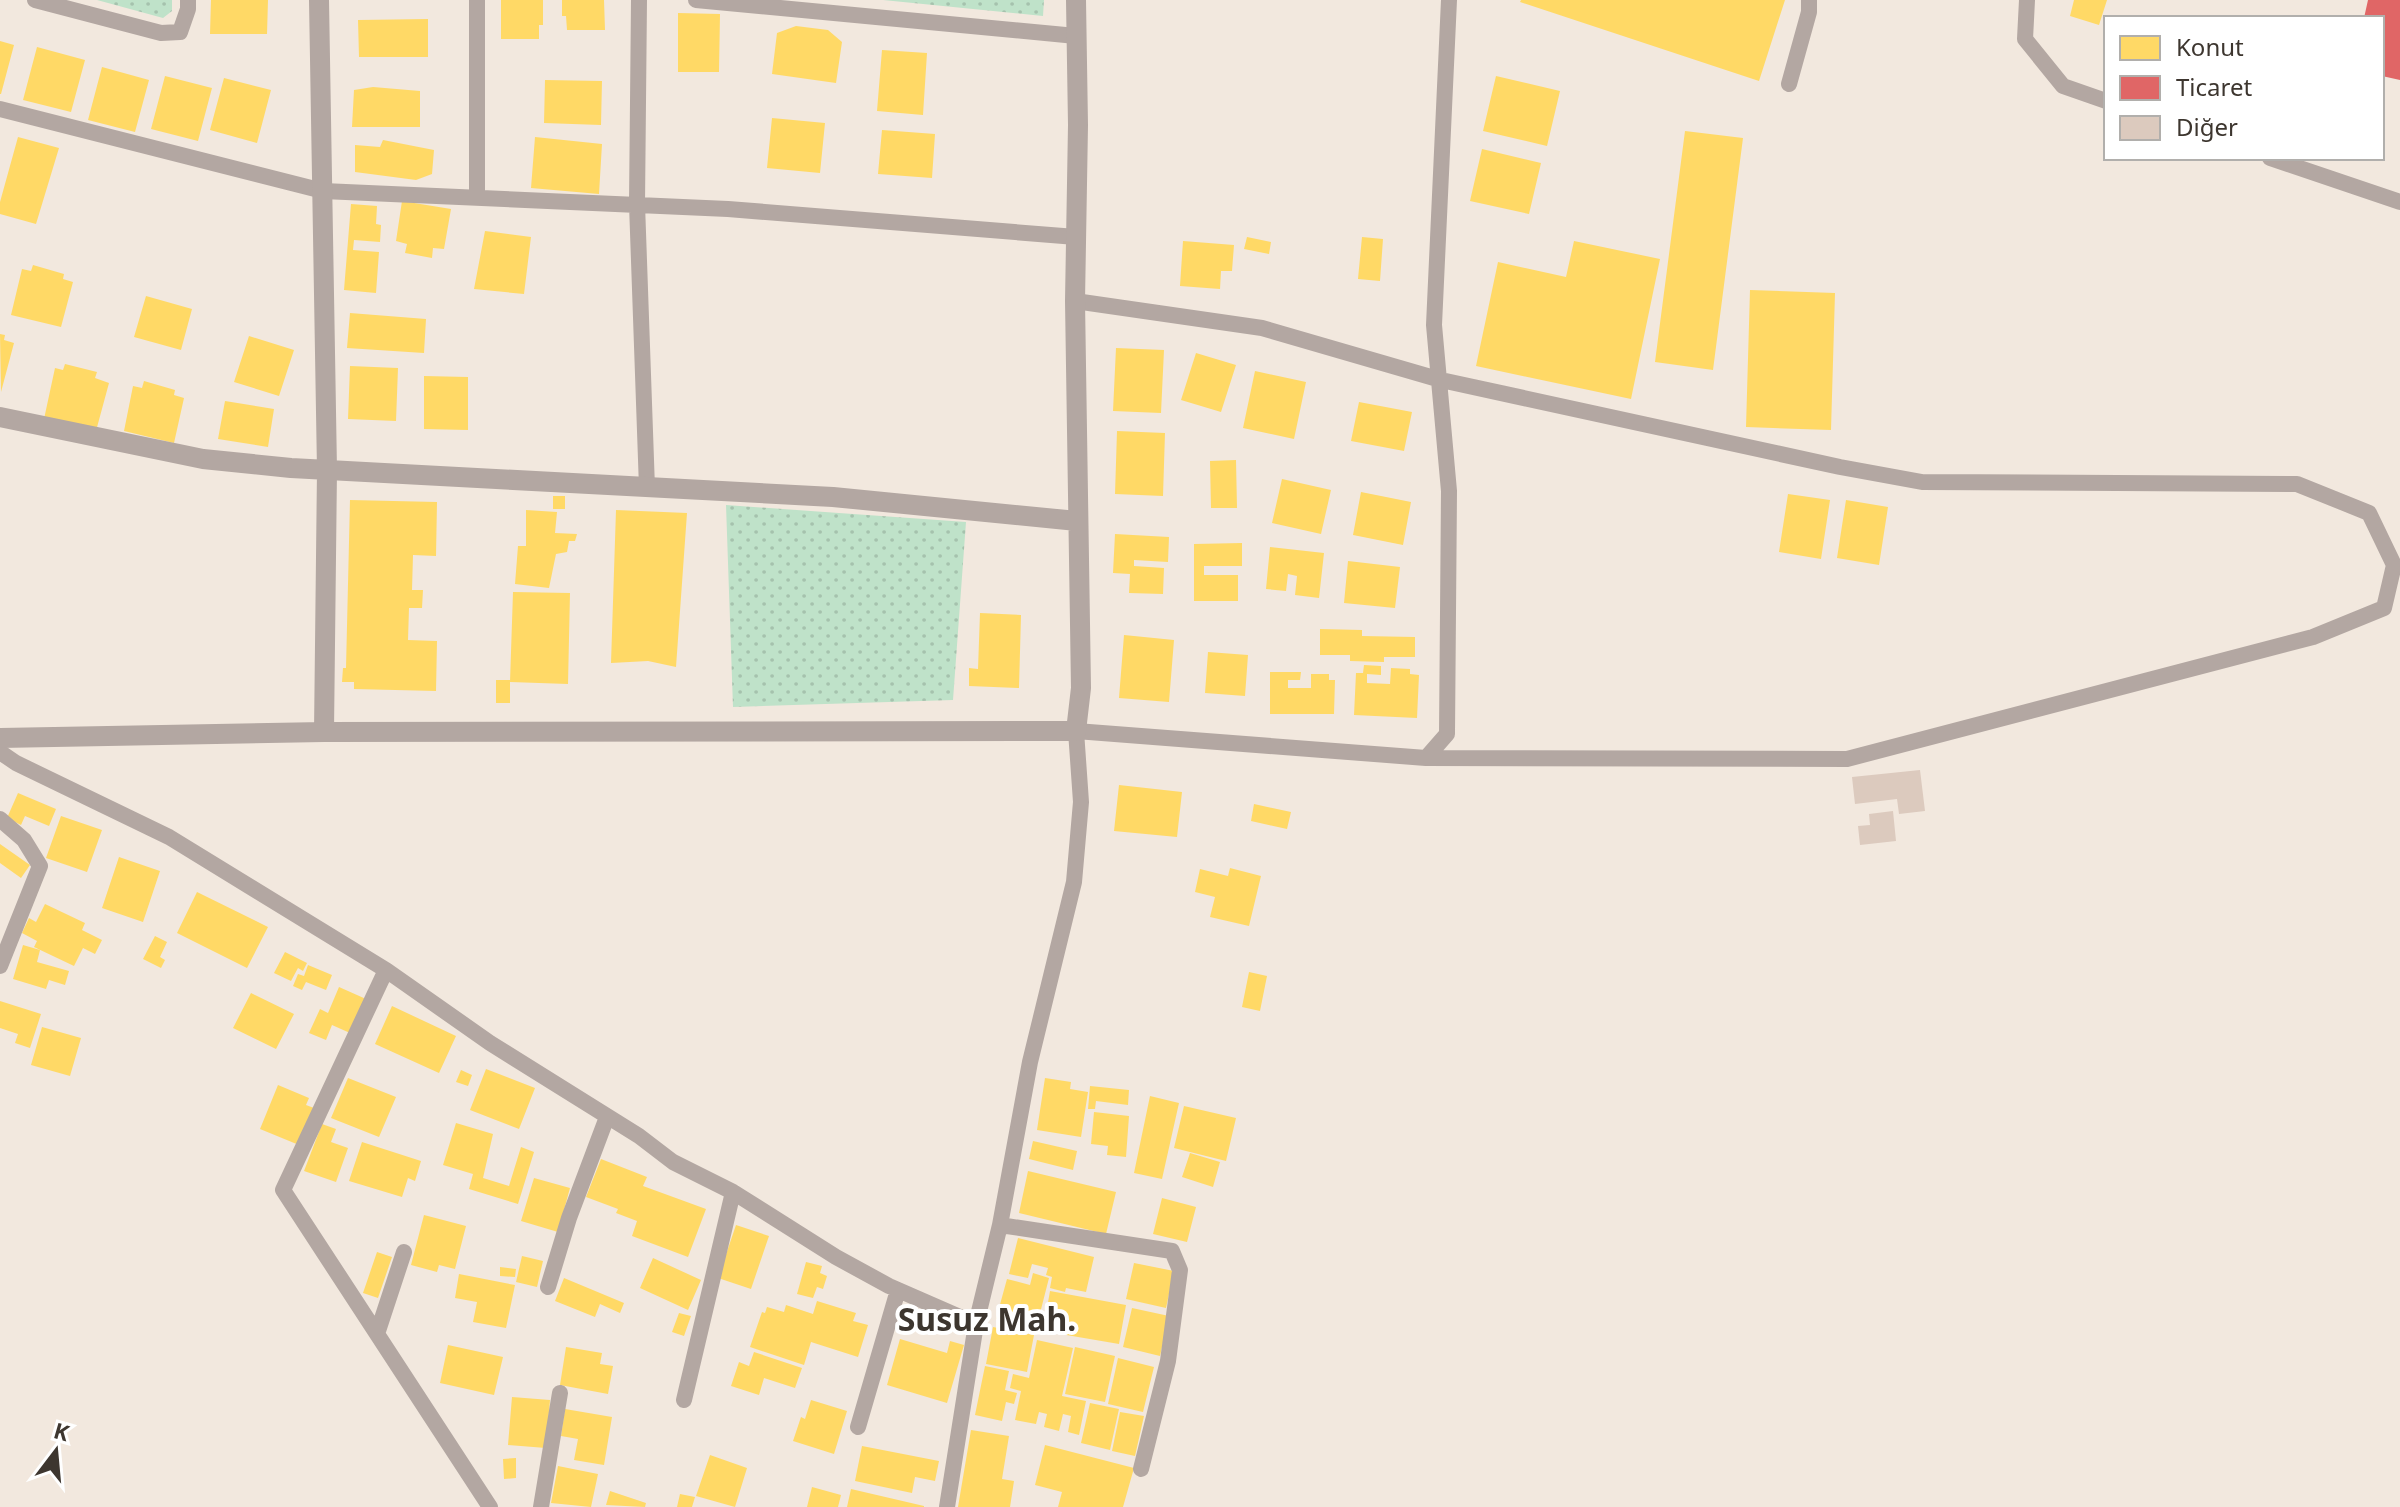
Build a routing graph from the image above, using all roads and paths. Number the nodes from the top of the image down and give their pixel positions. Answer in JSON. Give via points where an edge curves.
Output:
{"nodes":[{"id":1,"x":35,"y":0,"type":"edge"},
{"id":2,"x":188,"y":0,"type":"edge"},
{"id":3,"x":319,"y":0,"type":"edge"},
{"id":4,"x":477,"y":0,"type":"edge"},
{"id":5,"x":639,"y":0,"type":"edge"},
{"id":6,"x":696,"y":0,"type":"edge"},
{"id":7,"x":1076,"y":0,"type":"edge"},
{"id":8,"x":1449,"y":0,"type":"edge"},
{"id":9,"x":1809,"y":0,"type":"edge"},
{"id":10,"x":2027,"y":0,"type":"edge"},
{"id":11,"x":1076,"y":36,"type":"junction"},
{"id":12,"x":1789,"y":84,"type":"dead end"},
{"id":13,"x":2104,"y":100,"type":"edge"},
{"id":14,"x":0,"y":109,"type":"edge"},
{"id":15,"x":2276,"y":160,"type":"edge"},
{"id":16,"x":323,"y":191,"type":"junction"},
{"id":17,"x":477,"y":197,"type":"junction"},
{"id":18,"x":2400,"y":202,"type":"edge"},
{"id":19,"x":637,"y":204,"type":"junction"},
{"id":20,"x":1076,"y":237,"type":"junction"},
{"id":21,"x":1075,"y":301,"type":"junction"},
{"id":22,"x":1441,"y":380,"type":"junction"},
{"id":23,"x":0,"y":417,"type":"edge"},
{"id":24,"x":327,"y":470,"type":"junction"},
{"id":25,"x":647,"y":488,"type":"junction"},
{"id":26,"x":1077,"y":521,"type":"junction"},
{"id":27,"x":1076,"y":731,"type":"junction"},
{"id":28,"x":324,"y":732,"type":"junction"},
{"id":29,"x":0,"y":738,"type":"edge"},
{"id":30,"x":0,"y":752,"type":"edge"},
{"id":31,"x":1426,"y":758,"type":"junction"},
{"id":32,"x":0,"y":819,"type":"edge"},
{"id":33,"x":0,"y":966,"type":"edge"},
{"id":34,"x":386,"y":970,"type":"junction"},
{"id":35,"x":607,"y":1117,"type":"junction"},
{"id":36,"x":733,"y":1192,"type":"junction"},
{"id":37,"x":1000,"y":1225,"type":"junction"},
{"id":38,"x":404,"y":1252,"type":"dead end"},
{"id":39,"x":548,"y":1287,"type":"dead end"},
{"id":40,"x":898,"y":1290,"type":"junction"},
{"id":41,"x":976,"y":1324,"type":"junction"},
{"id":42,"x":377,"y":1334,"type":"junction"},
{"id":43,"x":560,"y":1393,"type":"dead end"},
{"id":44,"x":684,"y":1400,"type":"dead end"},
{"id":45,"x":858,"y":1427,"type":"dead end"},
{"id":46,"x":1141,"y":1469,"type":"dead end"},
{"id":47,"x":490,"y":1507,"type":"edge"},
{"id":48,"x":541,"y":1507,"type":"edge"},
{"id":49,"x":947,"y":1507,"type":"edge"}],
"edges":[{"from":1,"to":2,"type":"street","via":[[161,33],[180,32]]},
{"from":3,"to":16,"type":"street"},
{"from":4,"to":17,"type":"street"},
{"from":5,"to":19,"type":"street"},
{"from":6,"to":11,"type":"street"},
{"from":7,"to":11,"type":"street"},
{"from":8,"to":22,"type":"street","via":[[1434,325]]},
{"from":9,"to":12,"type":"street"},
{"from":10,"to":13,"type":"street","via":[[2025,39],[2063,86]]},
{"from":11,"to":20,"type":"street"},
{"from":14,"to":16,"type":"street"},
{"from":15,"to":18,"type":"street"},
{"from":16,"to":17,"type":"street"},
{"from":16,"to":24,"type":"street"},
{"from":17,"to":19,"type":"street"},
{"from":19,"to":20,"type":"street"},
{"from":19,"to":25,"type":"street"},
{"from":20,"to":21,"type":"street"},
{"from":21,"to":22,"type":"street","via":[[1262,328]]},
{"from":21,"to":26,"type":"street"},
{"from":22,"to":31,"type":"street","via":[[1449,491],[1447,734]]},
{"from":22,"to":31,"type":"street","via":[[1922,482],[2297,484],[2369,513],[2394,565],[2384,608],[2313,637],[1847,759]]},
{"from":23,"to":24,"type":"street","via":[[203,459]]},
{"from":24,"to":25,"type":"street"},
{"from":24,"to":28,"type":"street"},
{"from":25,"to":26,"type":"street","via":[[833,497]]},
{"from":26,"to":27,"type":"street","via":[[1081,688]]},
{"from":27,"to":28,"type":"street"},
{"from":27,"to":31,"type":"street"},
{"from":27,"to":37,"type":"street","via":[[1081,802],[1074,882],[1030,1062]]},
{"from":28,"to":29,"type":"street"},
{"from":30,"to":34,"type":"street","via":[[169,837]]},
{"from":32,"to":33,"type":"street","via":[[24,840],[40,866]]},
{"from":34,"to":35,"type":"street"},
{"from":34,"to":42,"type":"street","via":[[283,1190]]},
{"from":35,"to":36,"type":"street","via":[[673,1162]]},
{"from":35,"to":39,"type":"street"},
{"from":36,"to":40,"type":"street"},
{"from":36,"to":44,"type":"street"},
{"from":37,"to":41,"type":"street"},
{"from":37,"to":46,"type":"street","via":[[1172,1251],[1180,1270],[1168,1361]]},
{"from":38,"to":42,"type":"street"},
{"from":40,"to":41,"type":"street"},
{"from":40,"to":45,"type":"street"},
{"from":41,"to":49,"type":"street"},
{"from":42,"to":47,"type":"street"},
{"from":43,"to":48,"type":"street"}]}
